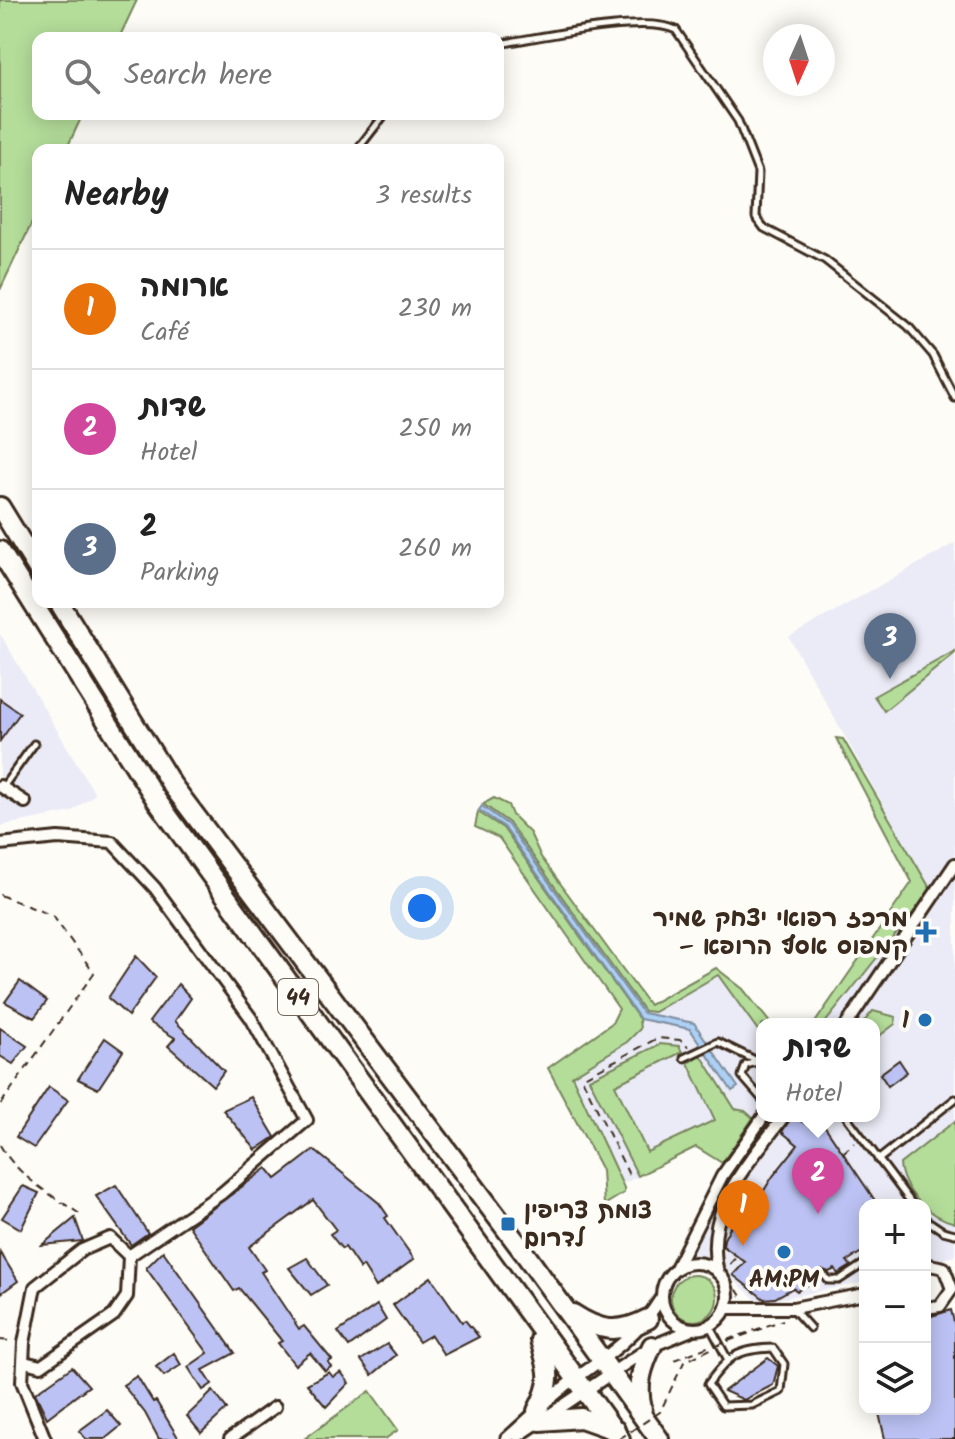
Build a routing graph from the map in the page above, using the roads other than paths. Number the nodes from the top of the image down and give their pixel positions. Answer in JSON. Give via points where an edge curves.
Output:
{"nodes":[{"id":1,"x":504,"y":43,"type":"edge"},
{"id":2,"x":380,"y":120,"type":"edge"},
{"id":3,"x":362,"y":144,"type":"edge"},
{"id":4,"x":955,"y":398,"type":"edge"},
{"id":5,"x":5,"y":515,"type":"edge"},
{"id":6,"x":32,"y":531,"type":"edge"},
{"id":7,"x":0,"y":551,"type":"edge"},
{"id":8,"x":32,"y":559,"type":"edge"},
{"id":9,"x":32,"y":602,"type":"edge"},
{"id":10,"x":36,"y":608,"type":"edge"},
{"id":11,"x":63,"y":608,"type":"edge"},
{"id":12,"x":34,"y":744,"type":"dead end"},
{"id":13,"x":1,"y":787,"type":"edge"},
{"id":14,"x":25,"y":802,"type":"dead end"},
{"id":15,"x":0,"y":844,"type":"edge"},
{"id":16,"x":955,"y":864,"type":"edge"},
{"id":17,"x":861,"y":999,"type":"junction"},
{"id":18,"x":844,"y":1018,"type":"edge"},
{"id":19,"x":850,"y":1018,"type":"edge"},
{"id":20,"x":684,"y":1058,"type":"dead end"},
{"id":21,"x":756,"y":1061,"type":"edge"},
{"id":22,"x":756,"y":1063,"type":"edge"},
{"id":23,"x":756,"y":1092,"type":"edge"},
{"id":24,"x":955,"y":1099,"type":"edge"},
{"id":25,"x":760,"y":1122,"type":"edge"},
{"id":26,"x":780,"y":1122,"type":"edge"},
{"id":27,"x":850,"y":1122,"type":"edge"},
{"id":28,"x":878,"y":1160,"type":"junction"},
{"id":29,"x":908,"y":1199,"type":"edge"},
{"id":30,"x":931,"y":1223,"type":"edge"},
{"id":31,"x":955,"y":1234,"type":"edge"},
{"id":32,"x":129,"y":1256,"type":"junction"},
{"id":33,"x":931,"y":1265,"type":"edge"},
{"id":34,"x":859,"y":1267,"type":"edge"},
{"id":35,"x":676,"y":1268,"type":"junction"},
{"id":36,"x":721,"y":1272,"type":"junction"},
{"id":37,"x":824,"y":1275,"type":"dead end"},
{"id":38,"x":954,"y":1284,"type":"edge"},
{"id":39,"x":859,"y":1295,"type":"edge"},
{"id":40,"x":661,"y":1298,"type":"junction"},
{"id":41,"x":561,"y":1306,"type":"junction"},
{"id":42,"x":931,"y":1306,"type":"edge"},
{"id":43,"x":726,"y":1308,"type":"junction"},
{"id":44,"x":793,"y":1308,"type":"junction"},
{"id":45,"x":648,"y":1319,"type":"junction"},
{"id":46,"x":535,"y":1326,"type":"junction"},
{"id":47,"x":710,"y":1326,"type":"junction"},
{"id":48,"x":810,"y":1328,"type":"dead end"},
{"id":49,"x":691,"y":1330,"type":"junction"},
{"id":50,"x":652,"y":1346,"type":"junction"},
{"id":51,"x":727,"y":1358,"type":"junction"},
{"id":52,"x":24,"y":1362,"type":"junction"},
{"id":53,"x":607,"y":1367,"type":"junction"},
{"id":54,"x":580,"y":1385,"type":"junction"},
{"id":55,"x":275,"y":1407,"type":"dead end"},
{"id":56,"x":643,"y":1415,"type":"junction"},
{"id":57,"x":539,"y":1416,"type":"junction"},
{"id":58,"x":521,"y":1434,"type":"edge"},
{"id":59,"x":618,"y":1436,"type":"edge"},
{"id":60,"x":45,"y":1439,"type":"edge"},
{"id":61,"x":230,"y":1439,"type":"edge"},
{"id":62,"x":506,"y":1439,"type":"edge"},
{"id":63,"x":659,"y":1439,"type":"edge"}],
"edges":[{"from":1,"to":4,"type":"lane","via":[[640,24],[676,30],[738,121],[758,172],[754,204],[764,228],[825,260],[908,326],[933,355]]},
{"from":2,"to":3,"type":"lane"},
{"from":5,"to":6,"type":"highway"},
{"from":5,"to":8,"type":"highway"},
{"from":7,"to":9,"type":"highway","number":"44"},
{"from":10,"to":46,"type":"highway","number":"44","via":[[157,801]]},
{"from":11,"to":41,"type":"highway","number":"44","via":[[172,785]]},
{"from":12,"to":13,"type":"lane"},
{"from":13,"to":14,"type":"street"},
{"from":15,"to":32,"type":"street","via":[[58,838],[112,842],[155,888],[251,1018],[307,1120],[222,1193]]},
{"from":16,"to":17,"type":"street"},
{"from":17,"to":18,"type":"street"},
{"from":17,"to":19,"type":"street"},
{"from":20,"to":21,"type":"lane","via":[[710,1043],[723,1042]]},
{"from":22,"to":23,"type":"lane","via":[[748,1063],[742,1076]]},
{"from":24,"to":28,"type":"lane"},
{"from":25,"to":35,"type":"street","via":[[722,1176]]},
{"from":26,"to":36,"type":"street","via":[[716,1219],[713,1242]]},
{"from":27,"to":28,"type":"lane"},
{"from":28,"to":29,"type":"lane"},
{"from":30,"to":31,"type":"lane"},
{"from":32,"to":52,"type":"street","via":[[127,1296],[114,1315],[41,1366]]},
{"from":32,"to":52,"type":"street","via":[[110,1238],[82,1250],[35,1287]]},
{"from":33,"to":38,"type":"street","via":[[944,1268]]},
{"from":34,"to":37,"type":"lane","via":[[839,1280]]},
{"from":35,"to":36,"type":"street","via":[[698,1263]]},
{"from":35,"to":40,"type":"street","via":[[665,1281]]},
{"from":36,"to":43,"type":"street","via":[[728,1292]]},
{"from":38,"to":42,"type":"street","via":[[946,1302]]},
{"from":39,"to":44,"type":"street"},
{"from":40,"to":45,"type":"street"},
{"from":40,"to":49,"type":"street","via":[[670,1319]]},
{"from":41,"to":45,"type":"highway","via":[[603,1330],[617,1331]]},
{"from":41,"to":53,"type":"highway","number":"44"},
{"from":43,"to":44,"type":"street"},
{"from":43,"to":47,"type":"street"},
{"from":44,"to":48,"type":"lane"},
{"from":45,"to":53,"type":"street"},
{"from":46,"to":54,"type":"highway","number":"44"},
{"from":46,"to":57,"type":"highway","via":[[550,1375]]},
{"from":47,"to":49,"type":"street"},
{"from":47,"to":51,"type":"lane"},
{"from":49,"to":50,"type":"street"},
{"from":50,"to":53,"type":"street"},
{"from":50,"to":56,"type":"highway","via":[[638,1389]]},
{"from":51,"to":51,"type":"lane","via":[[708,1384],[723,1406],[752,1405],[781,1391],[784,1364],[773,1348]]},
{"from":52,"to":60,"type":"street","via":[[22,1382]]},
{"from":53,"to":54,"type":"street"},
{"from":53,"to":56,"type":"highway","number":"44"},
{"from":54,"to":57,"type":"street"},
{"from":54,"to":59,"type":"highway","number":"44"},
{"from":55,"to":61,"type":"street"},
{"from":56,"to":63,"type":"highway","number":"44"},
{"from":57,"to":58,"type":"street"},
{"from":57,"to":59,"type":"highway","via":[[581,1418]]},
{"from":58,"to":62,"type":"street"}]}
